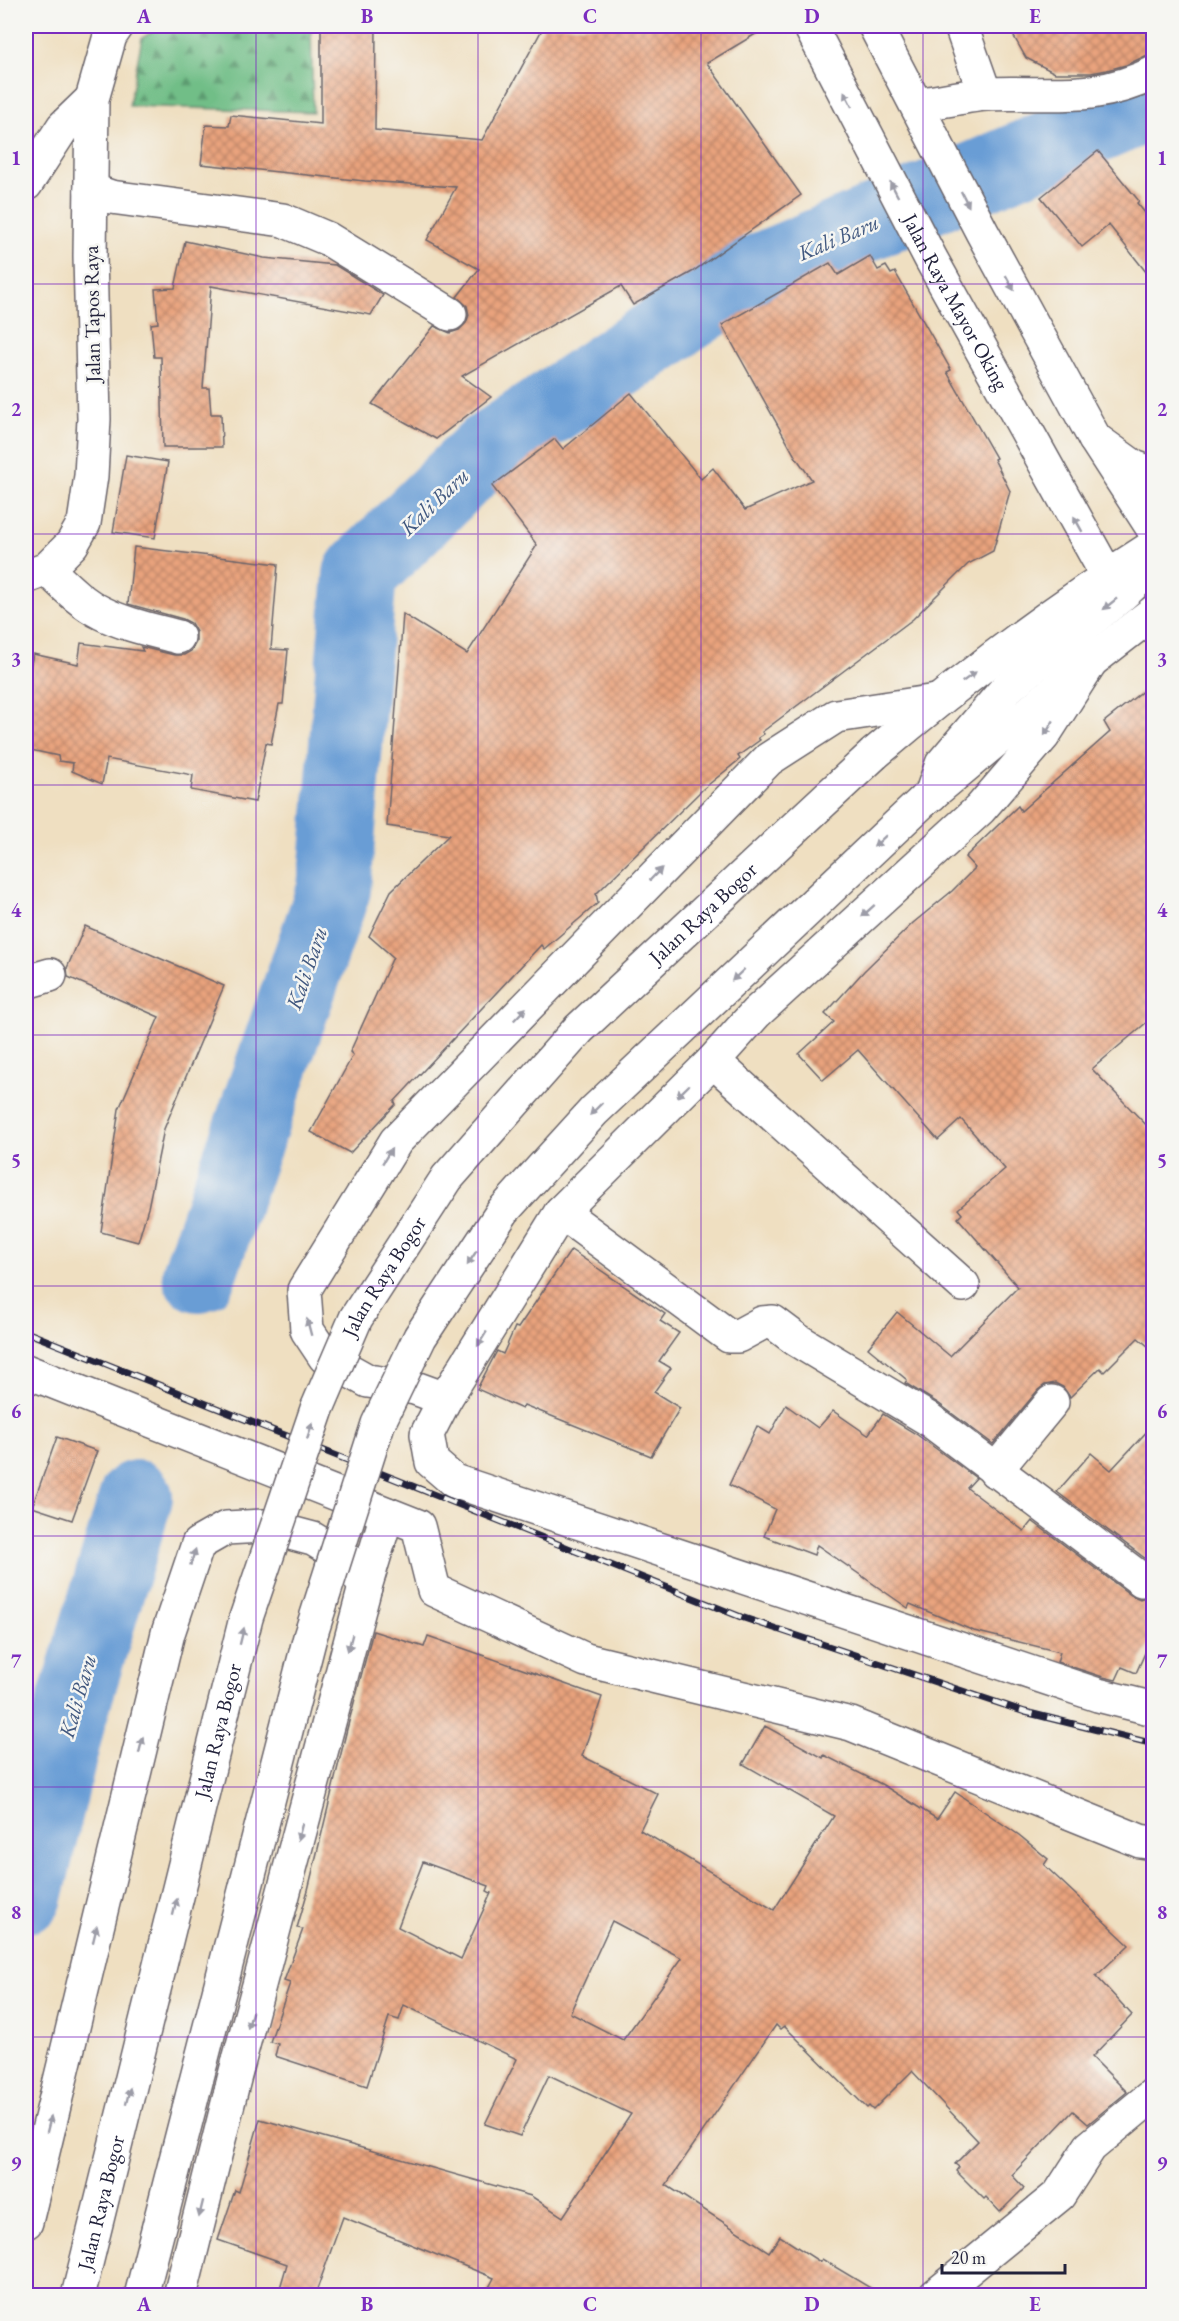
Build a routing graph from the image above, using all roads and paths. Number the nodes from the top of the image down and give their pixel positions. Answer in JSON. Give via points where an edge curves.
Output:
{"nodes":[{"id":1,"x":117,"y":26,"type":"edge"},
{"id":2,"x":810,"y":26,"type":"edge"},
{"id":3,"x":875,"y":26,"type":"edge"},
{"id":4,"x":961,"y":26,"type":"edge"},
{"id":5,"x":1154,"y":73,"type":"edge"},
{"id":6,"x":984,"y":94,"type":"junction"},
{"id":7,"x":92,"y":99,"type":"junction"},
{"id":8,"x":923,"y":117,"type":"junction"},
{"id":9,"x":26,"y":184,"type":"edge"},
{"id":10,"x":91,"y":190,"type":"junction"},
{"id":11,"x":450,"y":314,"type":"dead end"},
{"id":12,"x":1095,"y":439,"type":"junction"},
{"id":13,"x":1154,"y":474,"type":"edge"},
{"id":14,"x":1154,"y":530,"type":"edge"},
{"id":15,"x":1154,"y":546,"type":"edge"},
{"id":16,"x":1154,"y":565,"type":"edge"},
{"id":17,"x":36,"y":573,"type":"edge"},
{"id":18,"x":1107,"y":575,"type":"junction"},
{"id":19,"x":1154,"y":612,"type":"edge"},
{"id":20,"x":178,"y":637,"type":"dead end"},
{"id":21,"x":1091,"y":661,"type":"junction"},
{"id":22,"x":936,"y":701,"type":"junction"},
{"id":23,"x":927,"y":798,"type":"junction"},
{"id":24,"x":713,"y":1061,"type":"junction"},
{"id":25,"x":561,"y":1212,"type":"junction"},
{"id":26,"x":963,"y":1285,"type":"dead end"},
{"id":27,"x":26,"y":1371,"type":"edge"},
{"id":28,"x":445,"y":1399,"type":"junction"},
{"id":29,"x":1052,"y":1402,"type":"dead end"},
{"id":30,"x":995,"y":1471,"type":"junction"},
{"id":31,"x":387,"y":1514,"type":"junction"},
{"id":32,"x":1142,"y":1580,"type":"dead end"},
{"id":33,"x":364,"y":1587,"type":"junction"},
{"id":34,"x":1154,"y":1709,"type":"edge"},
{"id":35,"x":1154,"y":1843,"type":"edge"},
{"id":36,"x":1154,"y":2094,"type":"edge"},
{"id":37,"x":26,"y":2222,"type":"edge"},
{"id":38,"x":78,"y":2295,"type":"edge"},
{"id":39,"x":141,"y":2295,"type":"edge"},
{"id":40,"x":180,"y":2295,"type":"edge"},
{"id":41,"x":935,"y":2295,"type":"edge"}],
"edges":[{"from":1,"to":7,"type":"main road","name":"Jalan Tapos Raya","via":[[110,36]]},
{"from":18,"to":2,"type":"main road","name":"Jalan Raya Mayor Oking","one_way":true,"via":[[931,259]]},
{"from":3,"to":8,"type":"main road"},
{"from":4,"to":6,"type":"main road"},
{"from":5,"to":6,"type":"main road","via":[[1133,83],[1092,93]]},
{"from":6,"to":8,"type":"main road"},
{"from":7,"to":9,"type":"main road","via":[[63,127]]},
{"from":7,"to":10,"type":"main road","name":"Jalan Tapos Raya"},
{"from":8,"to":12,"type":"main road","one_way":true},
{"from":10,"to":11,"type":"main road","via":[[111,197],[283,220],[328,239]]},
{"from":10,"to":17,"type":"main road","name":"Jalan Tapos Raya","via":[[92,476],[84,523],[72,544]]},
{"from":12,"to":13,"type":"main road","via":[[1134,467]]},
{"from":12,"to":14,"type":"main road"},
{"from":15,"to":18,"type":"main road","name":"Jalan Raya Bogor"},
{"from":16,"to":23,"type":"main road","one_way":true,"via":[[1006,689],[942,764]]},
{"from":17,"to":20,"type":"main road","via":[[100,613]]},
{"from":22,"to":18,"type":"main road","name":"Jalan Raya Bogor","one_way":true},
{"from":19,"to":21,"type":"main road"},
{"from":21,"to":23,"type":"main road"},
{"from":21,"to":24,"type":"main road","one_way":true,"via":[[1043,736],[980,809],[756,1013]]},
{"from":28,"to":22,"type":"main road","one_way":true,"via":[[415,1388],[368,1381],[326,1357],[307,1330],[304,1290],[396,1141],[769,759],[837,716]]},
{"from":38,"to":22,"type":"main road","name":"Jalan Raya Bogor","one_way":true,"bridge":true,"via":[[246,1618],[317,1409],[356,1318],[447,1178],[579,1029]]},
{"from":23,"to":39,"type":"main road","one_way":true,"bridge":true,"via":[[594,1111],[503,1211],[420,1337],[378,1424],[310,1637]]},
{"from":24,"to":25,"type":"main road","one_way":true},
{"from":24,"to":26,"type":"main road"},
{"from":25,"to":28,"type":"main road","one_way":true},
{"from":25,"to":30,"type":"main road","via":[[729,1336],[773,1322],[927,1418]]},
{"from":27,"to":31,"type":"main road"},
{"from":28,"to":34,"type":"main road","via":[[427,1434],[432,1462],[454,1481],[1098,1695]]},
{"from":29,"to":30,"type":"main road"},
{"from":30,"to":32,"type":"main road"},
{"from":31,"to":33,"type":"main road"},
{"from":31,"to":35,"type":"main road","via":[[418,1526],[434,1590],[586,1659],[851,1724],[1140,1841]]},
{"from":37,"to":33,"type":"main road","one_way":true,"via":[[168,1633],[198,1544],[226,1528],[264,1526],[312,1539],[349,1561]]},
{"from":33,"to":40,"type":"main road","one_way":true},
{"from":36,"to":41,"type":"main road","via":[[1090,2147],[1059,2195]]}]}
